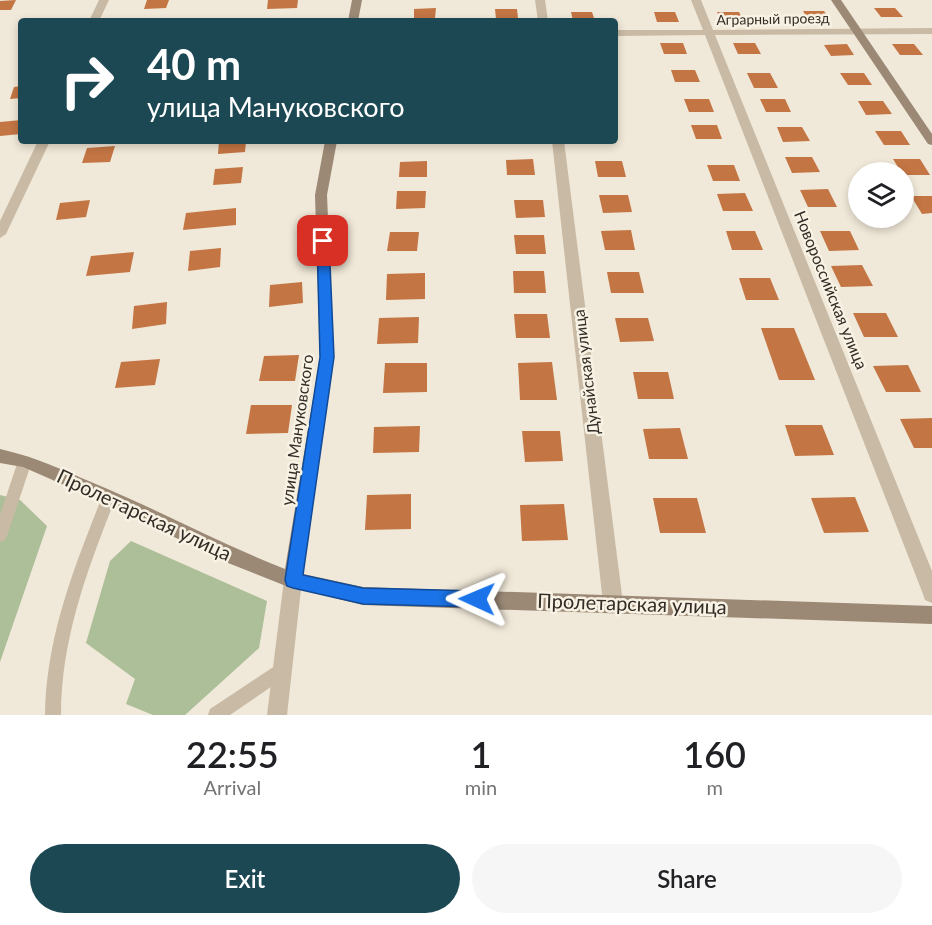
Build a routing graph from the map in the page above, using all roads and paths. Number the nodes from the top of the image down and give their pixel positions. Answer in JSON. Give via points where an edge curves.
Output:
{"nodes":[{"id":1,"x":104,"y":0,"type":"edge"},
{"id":2,"x":357,"y":0,"type":"edge"},
{"id":3,"x":540,"y":0,"type":"edge"},
{"id":4,"x":696,"y":0,"type":"edge"},
{"id":5,"x":836,"y":0,"type":"edge"},
{"id":6,"x":95,"y":18,"type":"edge"},
{"id":7,"x":354,"y":18,"type":"edge"},
{"id":8,"x":543,"y":18,"type":"edge"},
{"id":9,"x":932,"y":31,"type":"edge"},
{"id":10,"x":857,"y":32,"type":"junction"},
{"id":11,"x":618,"y":33,"type":"edge"},
{"id":12,"x":710,"y":34,"type":"junction"},
{"id":13,"x":932,"y":142,"type":"edge"},
{"id":14,"x":43,"y":144,"type":"edge"},
{"id":15,"x":330,"y":144,"type":"edge"},
{"id":16,"x":558,"y":144,"type":"edge"},
{"id":17,"x":0,"y":234,"type":"edge"},
{"id":18,"x":0,"y":456,"type":"edge"},
{"id":19,"x":25,"y":460,"type":"junction"},
{"id":20,"x":109,"y":497,"type":"junction"},
{"id":21,"x":0,"y":536,"type":"edge"},
{"id":22,"x":293,"y":580,"type":"junction"},
{"id":23,"x":932,"y":594,"type":"edge"},
{"id":24,"x":613,"y":603,"type":"junction"},
{"id":25,"x":932,"y":615,"type":"edge"},
{"id":26,"x":284,"y":668,"type":"junction"},
{"id":27,"x":54,"y":715,"type":"edge"},
{"id":28,"x":216,"y":715,"type":"edge"},
{"id":29,"x":277,"y":715,"type":"edge"}],
"edges":[{"from":1,"to":6,"type":"street"},
{"from":2,"to":7,"type":"street"},
{"from":3,"to":8,"type":"street"},
{"from":4,"to":12,"type":"street","name":"Новороссийская улица"},
{"from":5,"to":10,"type":"street"},
{"from":9,"to":10,"type":"street","name":"Аграрный проезд"},
{"from":10,"to":12,"type":"street","name":"Аграрный проезд"},
{"from":10,"to":13,"type":"street"},
{"from":11,"to":12,"type":"street","name":"Аграрный проезд"},
{"from":12,"to":23,"type":"street","name":"Новороссийская улица"},
{"from":14,"to":17,"type":"street"},
{"from":15,"to":22,"type":"street","name":"улица Мануковского","via":[[321,195],[327,357]]},
{"from":16,"to":24,"type":"street","name":"Дунайская улица"},
{"from":18,"to":19,"type":"street","name":"Пролетарская улица"},
{"from":19,"to":20,"type":"street","name":"Пролетарская улица"},
{"from":19,"to":21,"type":"lane"},
{"from":20,"to":22,"type":"street","name":"Пролетарская улица","via":[[229,555]]},
{"from":20,"to":27,"type":"lane","via":[[71,596],[52,689]]},
{"from":22,"to":24,"type":"street","name":"Пролетарская улица","via":[[363,596]]},
{"from":22,"to":26,"type":"street"},
{"from":24,"to":25,"type":"street","name":"Пролетарская улица"},
{"from":26,"to":28,"type":"lane"},
{"from":26,"to":29,"type":"street"}]}
